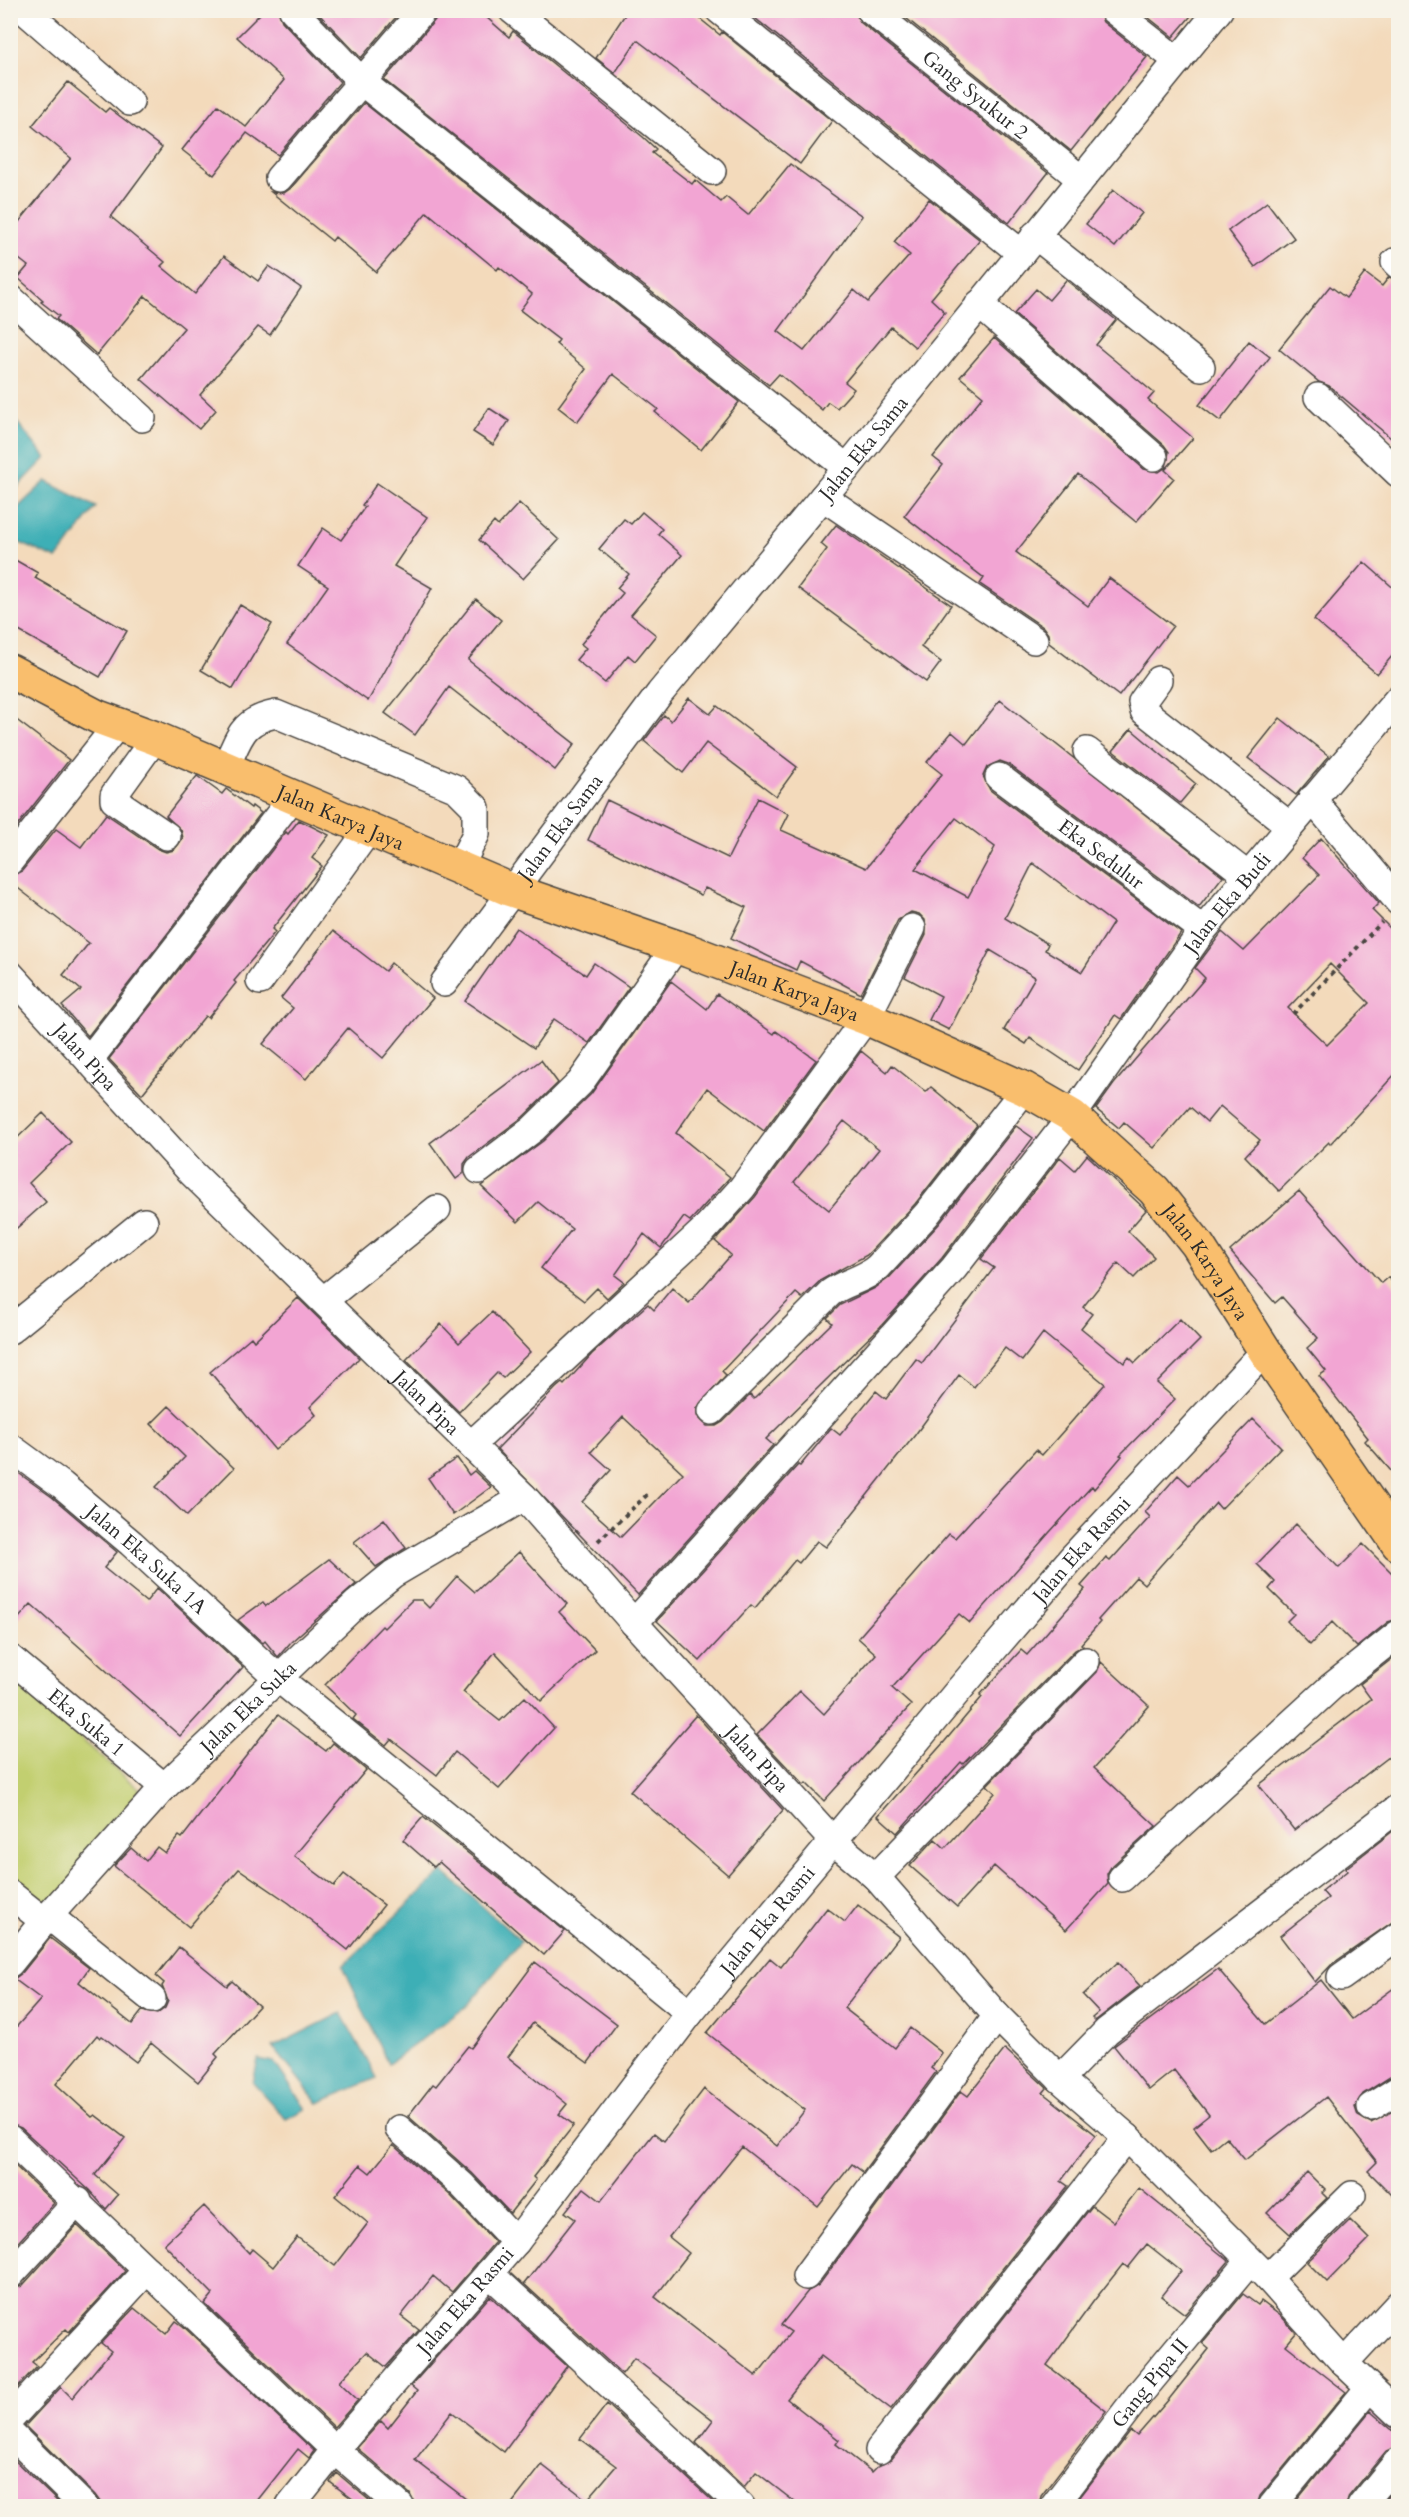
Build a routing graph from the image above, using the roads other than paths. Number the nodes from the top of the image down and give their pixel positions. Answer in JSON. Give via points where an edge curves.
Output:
{"nodes":[{"id":1,"x":24,"y":10,"type":"edge"},
{"id":2,"x":293,"y":10,"type":"edge"},
{"id":3,"x":423,"y":10,"type":"edge"},
{"id":4,"x":512,"y":10,"type":"edge"},
{"id":5,"x":719,"y":10,"type":"edge"},
{"id":6,"x":870,"y":10,"type":"edge"},
{"id":7,"x":1113,"y":10,"type":"edge"},
{"id":8,"x":1219,"y":10,"type":"edge"},
{"id":9,"x":1178,"y":61,"type":"junction"},
{"id":10,"x":362,"y":82,"type":"junction"},
{"id":11,"x":130,"y":102,"type":"dead end"},
{"id":12,"x":712,"y":171,"type":"dead end"},
{"id":13,"x":279,"y":178,"type":"dead end"},
{"id":14,"x":1081,"y":179,"type":"junction"},
{"id":15,"x":1028,"y":244,"type":"junction"},
{"id":16,"x":10,"y":298,"type":"edge"},
{"id":17,"x":979,"y":304,"type":"junction"},
{"id":18,"x":1201,"y":367,"type":"dead end"},
{"id":19,"x":1318,"y":397,"type":"dead end"},
{"id":20,"x":142,"y":418,"type":"dead end"},
{"id":21,"x":1154,"y":457,"type":"dead end"},
{"id":22,"x":847,"y":468,"type":"junction"},
{"id":23,"x":1398,"y":473,"type":"edge"},
{"id":24,"x":823,"y":497,"type":"junction"},
{"id":25,"x":1034,"y":640,"type":"dead end"},
{"id":26,"x":10,"y":671,"type":"edge"},
{"id":27,"x":1158,"y":680,"type":"dead end"},
{"id":28,"x":1398,"y":699,"type":"edge"},
{"id":29,"x":118,"y":724,"type":"junction"},
{"id":30,"x":155,"y":738,"type":"junction"},
{"id":31,"x":1087,"y":751,"type":"dead end"},
{"id":32,"x":225,"y":768,"type":"junction"},
{"id":33,"x":999,"y":777,"type":"dead end"},
{"id":34,"x":293,"y":797,"type":"junction"},
{"id":35,"x":1312,"y":799,"type":"junction"},
{"id":36,"x":1290,"y":826,"type":"junction"},
{"id":37,"x":370,"y":828,"type":"junction"},
{"id":38,"x":167,"y":836,"type":"dead end"},
{"id":39,"x":10,"y":861,"type":"edge"},
{"id":40,"x":459,"y":868,"type":"junction"},
{"id":41,"x":1248,"y":876,"type":"junction"},
{"id":42,"x":511,"y":890,"type":"junction"},
{"id":43,"x":1394,"y":908,"type":"edge"},
{"id":44,"x":912,"y":928,"type":"dead end"},
{"id":45,"x":1203,"y":930,"type":"junction"},
{"id":46,"x":676,"y":947,"type":"junction"},
{"id":47,"x":10,"y":974,"type":"edge"},
{"id":48,"x":260,"y":981,"type":"dead end"},
{"id":49,"x":444,"y":983,"type":"dead end"},
{"id":50,"x":866,"y":1018,"type":"junction"},
{"id":51,"x":89,"y":1060,"type":"junction"},
{"id":52,"x":1025,"y":1089,"type":"junction"},
{"id":53,"x":1072,"y":1116,"type":"junction"},
{"id":54,"x":479,"y":1170,"type":"dead end"},
{"id":55,"x":437,"y":1209,"type":"dead end"},
{"id":56,"x":144,"y":1222,"type":"dead end"},
{"id":57,"x":324,"y":1300,"type":"junction"},
{"id":58,"x":10,"y":1330,"type":"edge"},
{"id":59,"x":1265,"y":1351,"type":"junction"},
{"id":60,"x":712,"y":1411,"type":"dead end"},
{"id":61,"x":472,"y":1444,"type":"junction"},
{"id":62,"x":10,"y":1447,"type":"edge"},
{"id":63,"x":524,"y":1497,"type":"junction"},
{"id":64,"x":1398,"y":1544,"type":"edge"},
{"id":65,"x":634,"y":1623,"type":"junction"},
{"id":66,"x":1398,"y":1634,"type":"edge"},
{"id":67,"x":10,"y":1658,"type":"edge"},
{"id":68,"x":1086,"y":1661,"type":"dead end"},
{"id":69,"x":278,"y":1678,"type":"junction"},
{"id":70,"x":164,"y":1786,"type":"junction"},
{"id":71,"x":1398,"y":1808,"type":"edge"},
{"id":72,"x":834,"y":1842,"type":"junction"},
{"id":73,"x":876,"y":1876,"type":"junction"},
{"id":74,"x":1122,"y":1878,"type":"dead end"},
{"id":75,"x":10,"y":1894,"type":"edge"},
{"id":76,"x":46,"y":1919,"type":"junction"},
{"id":77,"x":1398,"y":1936,"type":"edge"},
{"id":78,"x":10,"y":1963,"type":"edge"},
{"id":79,"x":1341,"y":1977,"type":"dead end"},
{"id":80,"x":152,"y":1999,"type":"dead end"},
{"id":81,"x":690,"y":2013,"type":"junction"},
{"id":82,"x":997,"y":2016,"type":"junction"},
{"id":83,"x":1060,"y":2079,"type":"junction"},
{"id":84,"x":1398,"y":2090,"type":"edge"},
{"id":85,"x":1371,"y":2107,"type":"dead end"},
{"id":86,"x":399,"y":2129,"type":"dead end"},
{"id":87,"x":1127,"y":2137,"type":"junction"},
{"id":88,"x":10,"y":2139,"type":"edge"},
{"id":89,"x":1352,"y":2195,"type":"dead end"},
{"id":90,"x":78,"y":2201,"type":"junction"},
{"id":91,"x":516,"y":2242,"type":"junction"},
{"id":92,"x":1259,"y":2269,"type":"junction"},
{"id":93,"x":147,"y":2270,"type":"junction"},
{"id":94,"x":489,"y":2273,"type":"junction"},
{"id":95,"x":10,"y":2275,"type":"edge"},
{"id":96,"x":806,"y":2276,"type":"dead end"},
{"id":97,"x":1398,"y":2305,"type":"edge"},
{"id":98,"x":1344,"y":2362,"type":"junction"},
{"id":99,"x":1369,"y":2388,"type":"junction"},
{"id":100,"x":1398,"y":2414,"type":"edge"},
{"id":101,"x":10,"y":2419,"type":"edge"},
{"id":102,"x":10,"y":2433,"type":"edge"},
{"id":103,"x":335,"y":2450,"type":"junction"},
{"id":104,"x":879,"y":2450,"type":"dead end"},
{"id":105,"x":1398,"y":2461,"type":"edge"},
{"id":106,"x":84,"y":2506,"type":"edge"},
{"id":107,"x":290,"y":2506,"type":"edge"},
{"id":108,"x":400,"y":2506,"type":"edge"},
{"id":109,"x":741,"y":2506,"type":"edge"},
{"id":110,"x":1054,"y":2506,"type":"edge"},
{"id":111,"x":1272,"y":2506,"type":"edge"},
{"id":112,"x":1361,"y":2506,"type":"edge"}],
"edges":[{"from":1,"to":11,"type":"street"},
{"from":2,"to":10,"type":"street"},
{"from":3,"to":10,"type":"street"},
{"from":4,"to":12,"type":"street"},
{"from":5,"to":15,"type":"street"},
{"from":6,"to":14,"type":"street","name":"Gang Syukur 2"},
{"from":7,"to":9,"type":"street"},
{"from":8,"to":9,"type":"street","name":"Jalan Eka Sama"},
{"from":9,"to":14,"type":"street","name":"Jalan Eka Sama"},
{"from":10,"to":13,"type":"street"},
{"from":10,"to":22,"type":"street"},
{"from":14,"to":15,"type":"street","name":"Jalan Eka Sama"},
{"from":15,"to":17,"type":"street","name":"Jalan Eka Sama"},
{"from":15,"to":18,"type":"street"},
{"from":16,"to":20,"type":"street"},
{"from":17,"to":21,"type":"street"},
{"from":17,"to":22,"type":"street","name":"Jalan Eka Sama"},
{"from":19,"to":23,"type":"street"},
{"from":22,"to":24,"type":"street","name":"Jalan Eka Sama"},
{"from":24,"to":25,"type":"street"},
{"from":24,"to":42,"type":"street","name":"Jalan Eka Sama","via":[[660,693]]},
{"from":26,"to":29,"type":"main road","name":"Jalan Karya Jaya"},
{"from":27,"to":36,"type":"street","via":[[1142,702],[1144,711]]},
{"from":28,"to":35,"type":"street","name":"Jalan Eka Budi"},
{"from":29,"to":30,"type":"main road","name":"Jalan Karya Jaya"},
{"from":29,"to":39,"type":"street"},
{"from":30,"to":32,"type":"main road","name":"Jalan Karya Jaya"},
{"from":30,"to":38,"type":"street","via":[[114,800]]},
{"from":31,"to":41,"type":"street"},
{"from":32,"to":34,"type":"main road","name":"Jalan Karya Jaya"},
{"from":32,"to":40,"type":"street","via":[[244,730],[257,718],[276,714],[457,789],[476,808],[476,834]]},
{"from":33,"to":45,"type":"street","name":"Eka Sedulur"},
{"from":34,"to":37,"type":"main road","name":"Jalan Karya Jaya"},
{"from":34,"to":51,"type":"street"},
{"from":35,"to":36,"type":"street","name":"Jalan Eka Budi"},
{"from":35,"to":43,"type":"street"},
{"from":36,"to":41,"type":"street","name":"Jalan Eka Budi"},
{"from":37,"to":40,"type":"main road","name":"Jalan Karya Jaya"},
{"from":37,"to":48,"type":"street"},
{"from":40,"to":42,"type":"main road","name":"Jalan Karya Jaya"},
{"from":41,"to":45,"type":"street","name":"Jalan Eka Budi"},
{"from":42,"to":46,"type":"main road","name":"Jalan Karya Jaya"},
{"from":42,"to":49,"type":"street","name":"Jalan Eka Sama"},
{"from":44,"to":50,"type":"street"},
{"from":45,"to":53,"type":"street","name":"Jalan Eka Budi"},
{"from":46,"to":50,"type":"main road","name":"Jalan Karya Jaya"},
{"from":46,"to":54,"type":"street","via":[[580,1083],[533,1129]]},
{"from":47,"to":51,"type":"street","name":"Jalan Pipa"},
{"from":50,"to":52,"type":"main road","name":"Jalan Karya Jaya"},
{"from":50,"to":61,"type":"street","via":[[749,1179],[712,1221]]},
{"from":51,"to":57,"type":"street","name":"Jalan Pipa","via":[[191,1172]]},
{"from":52,"to":53,"type":"main road","name":"Jalan Karya Jaya"},
{"from":52,"to":60,"type":"street","via":[[927,1214],[878,1268],[830,1293]]},
{"from":53,"to":59,"type":"main road","name":"Jalan Karya Jaya","via":[[1154,1190],[1197,1244]]},
{"from":53,"to":65,"type":"street","name":"Jalan Eka Budi","via":[[954,1268]]},
{"from":55,"to":57,"type":"street"},
{"from":56,"to":58,"type":"street"},
{"from":57,"to":61,"type":"street","name":"Jalan Pipa"},
{"from":59,"to":64,"type":"main road","name":"Jalan Karya Jaya"},
{"from":59,"to":72,"type":"street","name":"Jalan Eka Rasmi","via":[[1071,1559]]},
{"from":61,"to":63,"type":"street","name":"Jalan Pipa"},
{"from":62,"to":69,"type":"street","name":"Jalan Eka Suka 1A","via":[[131,1544]]},
{"from":63,"to":65,"type":"street","name":"Jalan Pipa"},
{"from":63,"to":69,"type":"street","name":"Jalan Eka Suka","via":[[393,1574]]},
{"from":65,"to":72,"type":"street","name":"Jalan Pipa"},
{"from":66,"to":74,"type":"street","via":[[1331,1687]]},
{"from":67,"to":70,"type":"street","name":"Eka Suka 1"},
{"from":68,"to":73,"type":"street"},
{"from":69,"to":70,"type":"street","name":"Jalan Eka Suka"},
{"from":69,"to":81,"type":"street","name":"Jalan Eka Suka 1A"},
{"from":70,"to":76,"type":"street","name":"Jalan Eka Suka"},
{"from":71,"to":83,"type":"street","via":[[1107,2031]]},
{"from":72,"to":73,"type":"street","name":"Jalan Pipa"},
{"from":72,"to":81,"type":"street","name":"Jalan Eka Rasmi"},
{"from":73,"to":82,"type":"street","name":"Jalan Pipa"},
{"from":75,"to":76,"type":"street"},
{"from":76,"to":78,"type":"street","name":"Jalan Eka Suka"},
{"from":76,"to":80,"type":"street"},
{"from":77,"to":79,"type":"street"},
{"from":81,"to":91,"type":"street","name":"Jalan Eka Rasmi"},
{"from":82,"to":83,"type":"street","name":"Jalan Pipa"},
{"from":82,"to":96,"type":"street"},
{"from":83,"to":87,"type":"street","name":"Jalan Pipa"},
{"from":84,"to":85,"type":"street"},
{"from":86,"to":91,"type":"street"},
{"from":87,"to":92,"type":"street","name":"Jalan Pipa"},
{"from":87,"to":104,"type":"street"},
{"from":88,"to":90,"type":"street"},
{"from":89,"to":92,"type":"street","name":"Gang Pipa II"},
{"from":90,"to":93,"type":"street"},
{"from":90,"to":95,"type":"street"},
{"from":91,"to":94,"type":"street","name":"Jalan Eka Rasmi"},
{"from":92,"to":98,"type":"street","name":"Jalan Pipa"},
{"from":92,"to":110,"type":"street","name":"Gang Pipa II","via":[[1141,2391]]},
{"from":93,"to":101,"type":"street"},
{"from":93,"to":103,"type":"street"},
{"from":94,"to":103,"type":"street","name":"Jalan Eka Rasmi"},
{"from":94,"to":109,"type":"street"},
{"from":97,"to":98,"type":"street"},
{"from":98,"to":99,"type":"street","name":"Jalan Pipa"},
{"from":99,"to":100,"type":"street","name":"Jalan Pipa"},
{"from":99,"to":111,"type":"street"},
{"from":102,"to":106,"type":"street"},
{"from":103,"to":107,"type":"street","name":"Jalan Eka Rasmi"},
{"from":103,"to":108,"type":"street"},
{"from":105,"to":112,"type":"street"}]}
